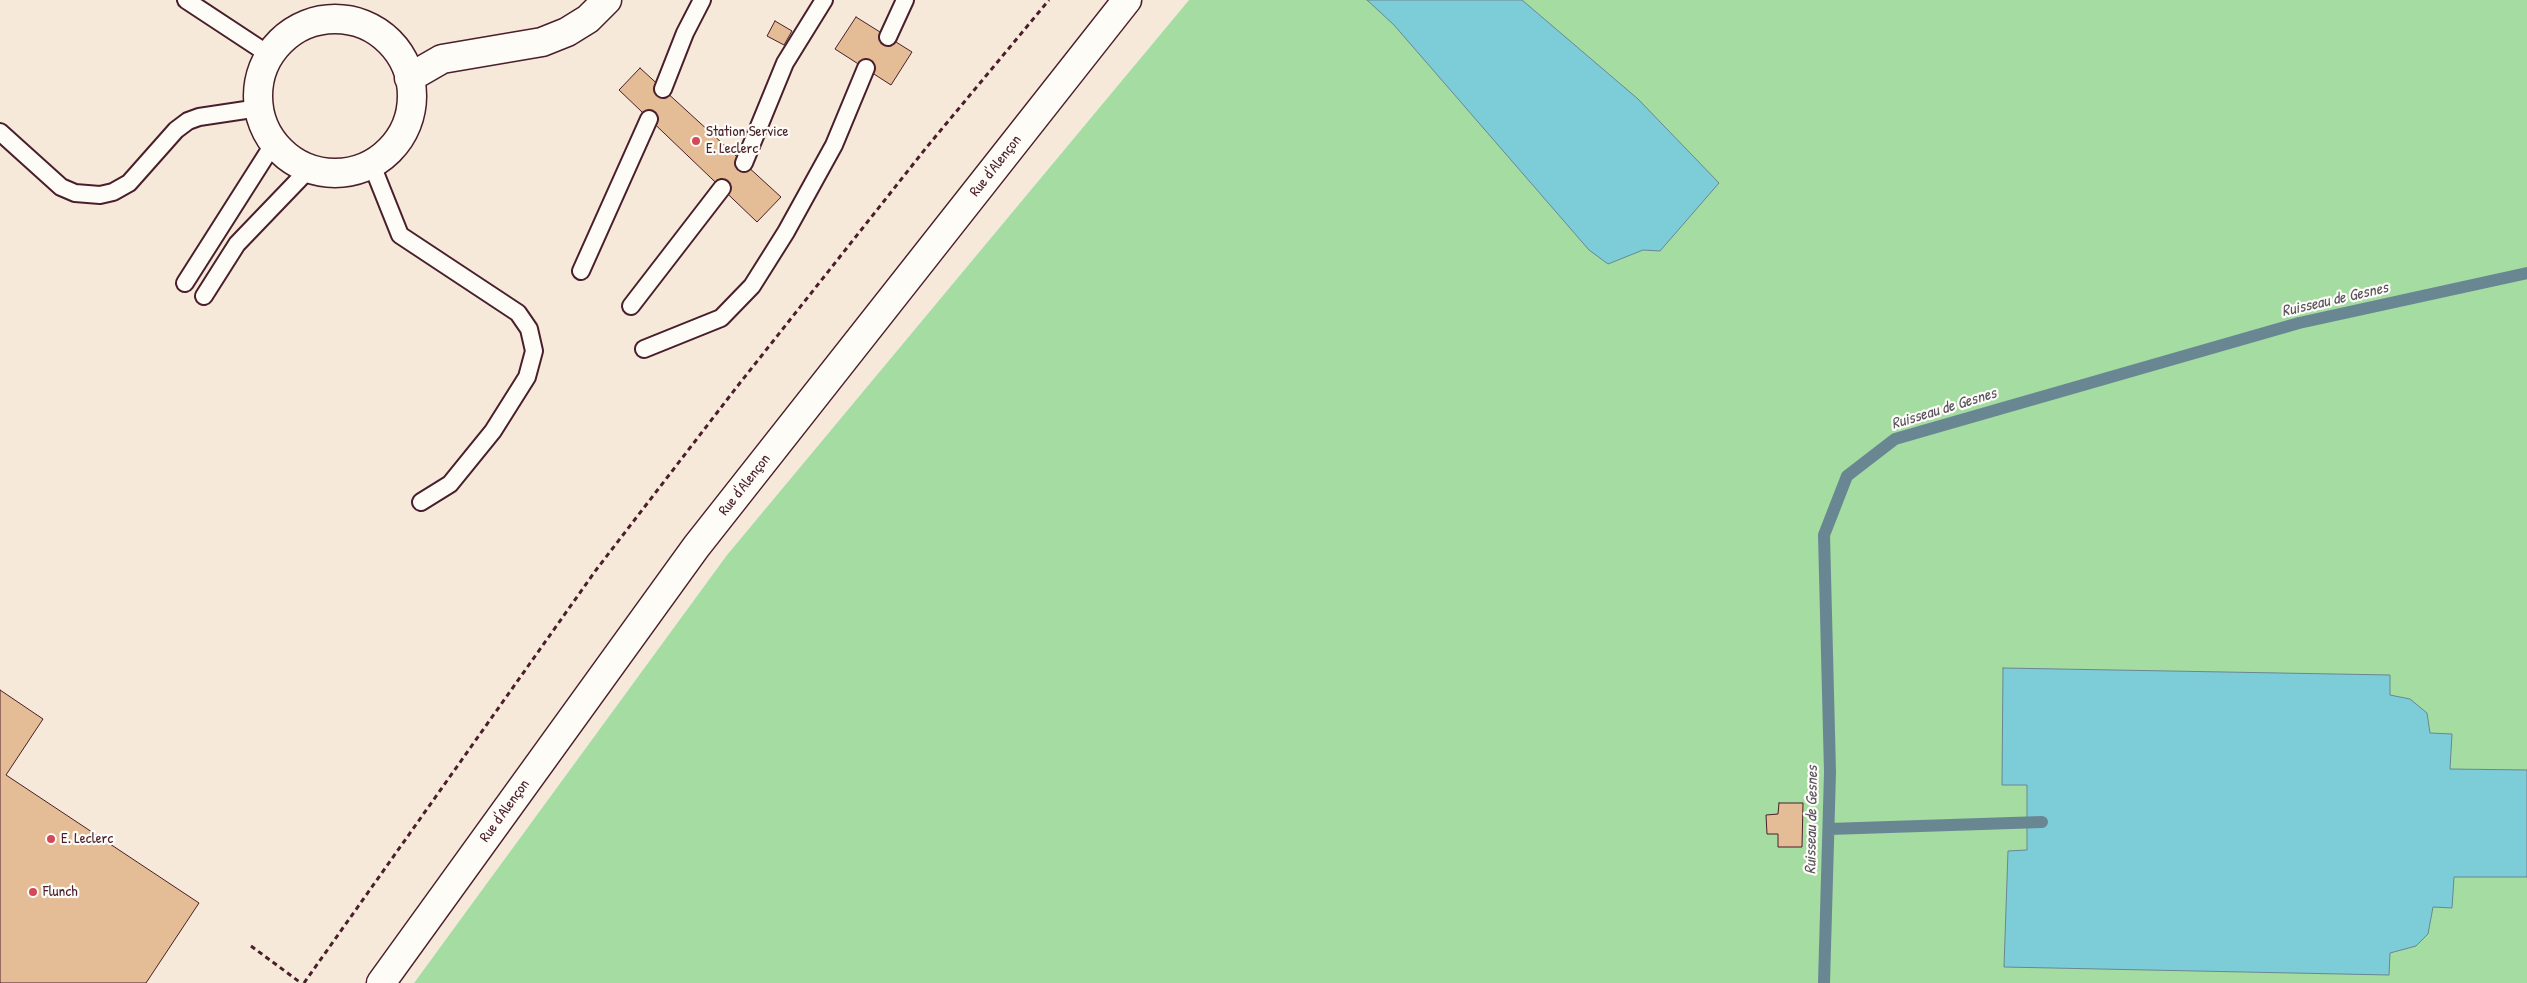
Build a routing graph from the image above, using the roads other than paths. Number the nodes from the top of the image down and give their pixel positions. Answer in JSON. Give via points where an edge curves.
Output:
{"nodes":[{"id":1,"x":186,"y":0,"type":"edge"},
{"id":2,"x":607,"y":0,"type":"edge"},
{"id":3,"x":702,"y":0,"type":"edge"},
{"id":4,"x":824,"y":0,"type":"edge"},
{"id":5,"x":905,"y":0,"type":"edge"},
{"id":6,"x":1127,"y":0,"type":"edge"},
{"id":7,"x":321,"y":10,"type":"edge"},
{"id":8,"x":888,"y":37,"type":"dead end"},
{"id":9,"x":268,"y":54,"type":"junction"},
{"id":10,"x":866,"y":68,"type":"dead end"},
{"id":11,"x":409,"y":78,"type":"junction"},
{"id":12,"x":664,"y":89,"type":"dead end"},
{"id":13,"x":259,"y":108,"type":"junction"},
{"id":14,"x":649,"y":119,"type":"dead end"},
{"id":15,"x":0,"y":132,"type":"edge"},
{"id":16,"x":274,"y":143,"type":"junction"},
{"id":17,"x":744,"y":163,"type":"dead end"},
{"id":18,"x":372,"y":165,"type":"junction"},
{"id":19,"x":310,"y":168,"type":"junction"},
{"id":20,"x":722,"y":188,"type":"dead end"},
{"id":21,"x":581,"y":271,"type":"dead end"},
{"id":22,"x":184,"y":283,"type":"dead end"},
{"id":23,"x":204,"y":296,"type":"dead end"},
{"id":24,"x":632,"y":306,"type":"dead end"},
{"id":25,"x":644,"y":349,"type":"dead end"},
{"id":26,"x":421,"y":502,"type":"dead end"},
{"id":27,"x":381,"y":983,"type":"edge"}],
"edges":[{"from":1,"to":9,"type":"lane"},
{"from":2,"to":11,"type":"street","via":[[588,19],[542,42],[442,59]]},
{"from":3,"to":12,"type":"lane","via":[[685,33]]},
{"from":4,"to":17,"type":"lane","via":[[785,64]]},
{"from":5,"to":8,"type":"lane"},
{"from":6,"to":27,"type":"street","name":"Rue d'Alençon","via":[[696,547]]},
{"from":7,"to":9,"type":"street","via":[[297,26]]},
{"from":7,"to":11,"type":"street","via":[[376,28],[404,59]]},
{"from":9,"to":13,"type":"street","via":[[256,92]]},
{"from":10,"to":25,"type":"lane","via":[[834,145],[752,286],[721,318]]},
{"from":11,"to":18,"type":"street","via":[[414,98],[402,138]]},
{"from":13,"to":15,"type":"lane","via":[[199,116],[188,122],[176,130],[129,183],[114,192],[100,195],[75,193],[61,187]]},
{"from":13,"to":16,"type":"street","via":[[265,133]]},
{"from":14,"to":21,"type":"lane"},
{"from":16,"to":19,"type":"street","via":[[293,162]]},
{"from":16,"to":22,"type":"lane"},
{"from":18,"to":19,"type":"street","via":[[332,175]]},
{"from":18,"to":26,"type":"lane","via":[[400,235],[518,313],[529,329],[534,351],[527,377],[493,431],[450,484]]},
{"from":19,"to":23,"type":"lane","via":[[238,244]]},
{"from":20,"to":24,"type":"lane"}]}
